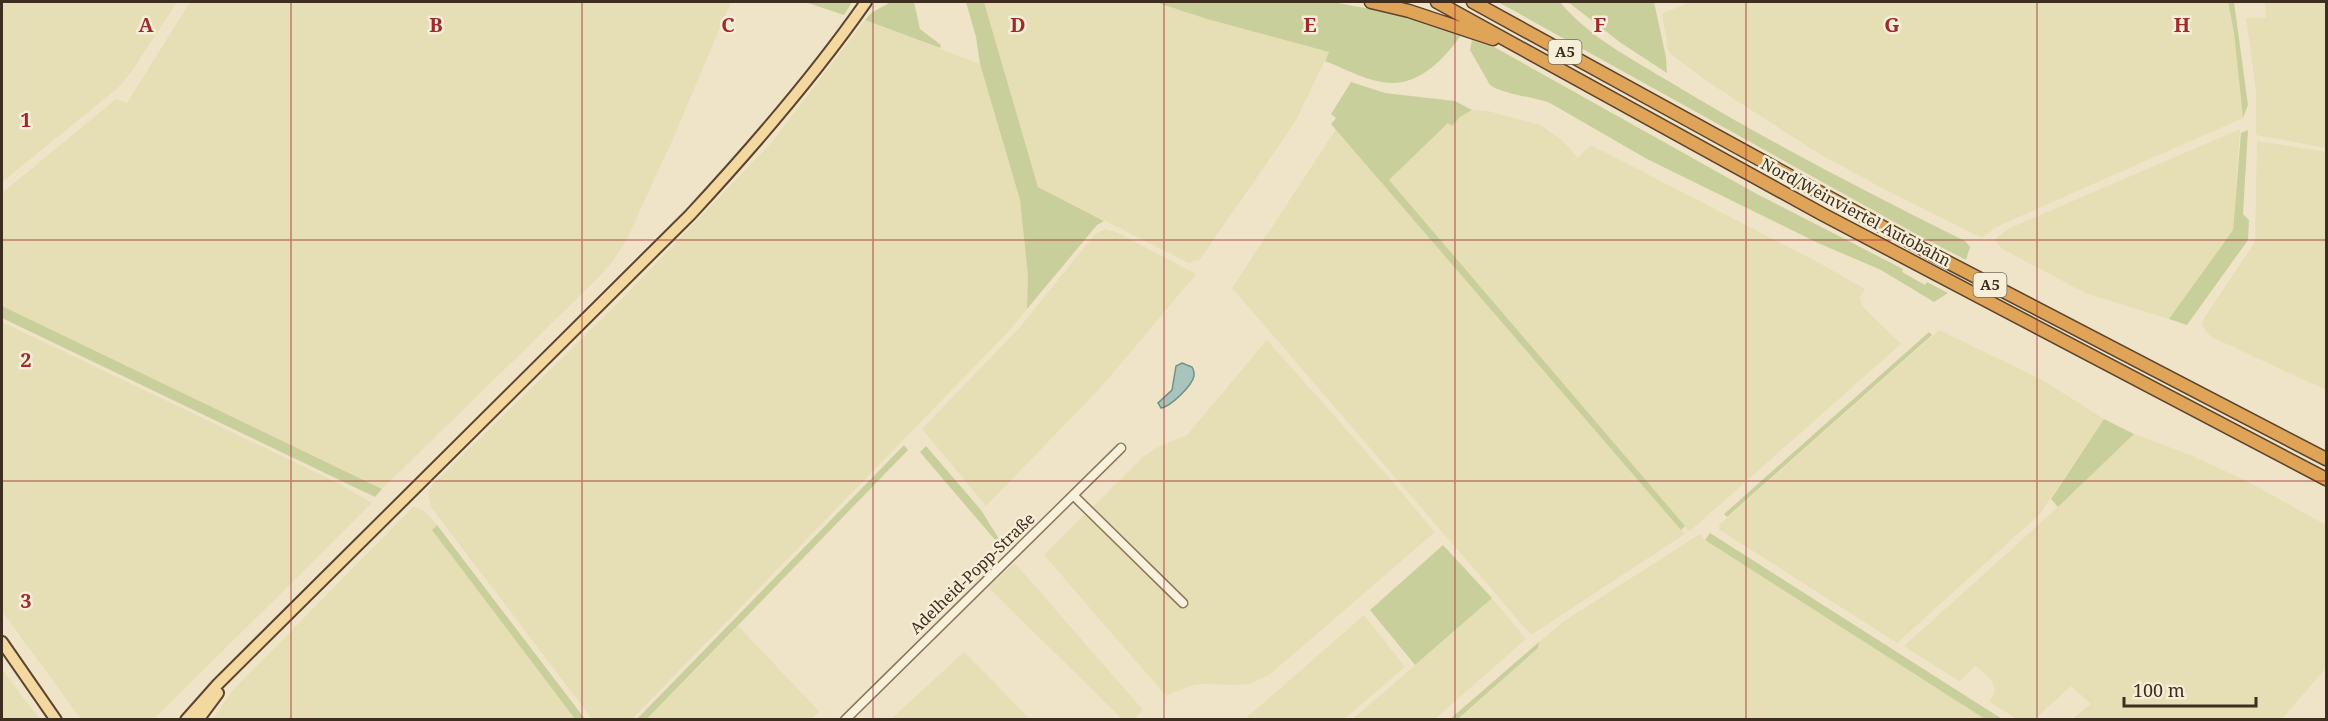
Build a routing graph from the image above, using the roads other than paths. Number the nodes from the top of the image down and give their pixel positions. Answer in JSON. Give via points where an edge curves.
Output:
{"nodes":[{"id":1,"x":866,"y":2,"type":"edge"},
{"id":2,"x":1371,"y":2,"type":"edge"},
{"id":3,"x":1437,"y":2,"type":"edge"},
{"id":4,"x":1473,"y":2,"type":"edge"},
{"id":5,"x":1526,"y":50,"type":"junction"},
{"id":6,"x":1121,"y":448,"type":"dead end"},
{"id":7,"x":2326,"y":459,"type":"edge"},
{"id":8,"x":2326,"y":479,"type":"edge"},
{"id":9,"x":1073,"y":495,"type":"junction"},
{"id":10,"x":1183,"y":603,"type":"dead end"},
{"id":11,"x":2,"y":642,"type":"edge"},
{"id":12,"x":245,"y":660,"type":"junction"},
{"id":13,"x":56,"y":720,"type":"edge"},
{"id":14,"x":186,"y":720,"type":"edge"},
{"id":15,"x":198,"y":720,"type":"edge"},
{"id":16,"x":845,"y":720,"type":"edge"}],
"edges":[{"from":1,"to":12,"type":"main road","via":[[794,98],[690,215]]},
{"from":2,"to":5,"type":"highway"},
{"from":3,"to":5,"type":"highway","name":"Nord/Weinviertel Autobahn","number":"A5"},
{"from":4,"to":7,"type":"highway","name":"Nord/Weinviertel Autobahn","number":"A5","via":[[1942,259]]},
{"from":5,"to":8,"type":"highway","name":"Nord/Weinviertel Autobahn","number":"A5","via":[[1822,214]]},
{"from":6,"to":9,"type":"street","name":"Adelheid-Popp-Straße"},
{"from":9,"to":10,"type":"street"},
{"from":9,"to":16,"type":"street","name":"Adelheid-Popp-Straße"},
{"from":11,"to":13,"type":"main road"},
{"from":12,"to":14,"type":"main road"},
{"from":12,"to":15,"type":"main road"}]}
